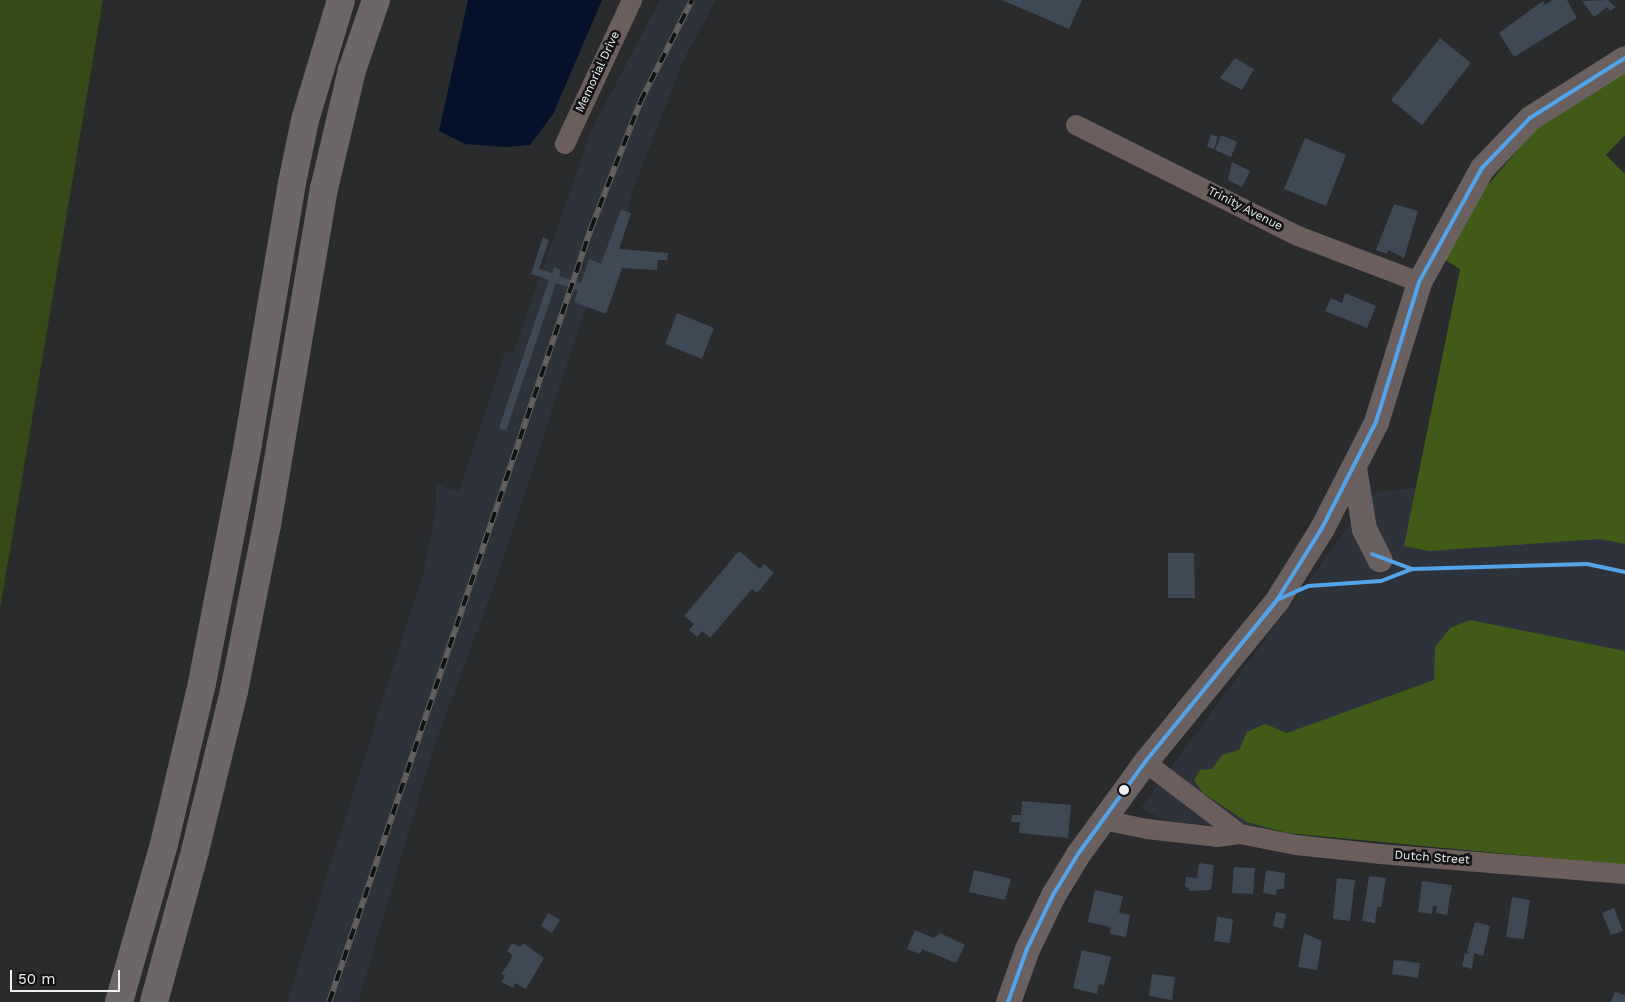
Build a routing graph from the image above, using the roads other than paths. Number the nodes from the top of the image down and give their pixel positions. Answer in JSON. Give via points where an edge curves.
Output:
{"nodes":[{"id":1,"x":341,"y":0,"type":"edge"},
{"id":2,"x":376,"y":0,"type":"edge"},
{"id":3,"x":632,"y":0,"type":"edge"},
{"id":4,"x":1625,"y":58,"type":"edge"},
{"id":5,"x":1076,"y":125,"type":"dead end"},
{"id":6,"x":564,"y":144,"type":"dead end"},
{"id":7,"x":1419,"y":282,"type":"junction"},
{"id":8,"x":1354,"y":467,"type":"junction"},
{"id":9,"x":1379,"y":559,"type":"dead end"},
{"id":10,"x":1145,"y":762,"type":"junction"},
{"id":11,"x":1103,"y":820,"type":"junction"},
{"id":12,"x":1240,"y":834,"type":"junction"},
{"id":13,"x":1625,"y":874,"type":"edge"},
{"id":14,"x":119,"y":1002,"type":"edge"},
{"id":15,"x":154,"y":1002,"type":"edge"},
{"id":16,"x":1008,"y":1002,"type":"edge"}],
"edges":[{"from":1,"to":14,"type":"highway","via":[[305,120],[292,183],[245,462],[202,683],[164,844]]},
{"from":2,"to":15,"type":"highway","via":[[352,70],[324,189],[267,525],[234,691]]},
{"from":3,"to":6,"type":"street","name":"Memorial Drive"},
{"from":4,"to":7,"type":"main road","via":[[1530,118],[1497,150],[1467,192]]},
{"from":5,"to":7,"type":"street","name":"Trinity Avenue","via":[[1298,236]]},
{"from":7,"to":8,"type":"main road","via":[[1376,422]]},
{"from":8,"to":9,"type":"main road","via":[[1364,529]]},
{"from":8,"to":10,"type":"main road","via":[[1322,528],[1277,600]]},
{"from":10,"to":11,"type":"main road"},
{"from":10,"to":12,"type":"street"},
{"from":11,"to":12,"type":"street","via":[[1217,837]]},
{"from":11,"to":16,"type":"main road","via":[[1053,895],[1027,949]]},
{"from":12,"to":13,"type":"street","name":"Dutch Street","via":[[1296,845],[1380,854]]}]}
